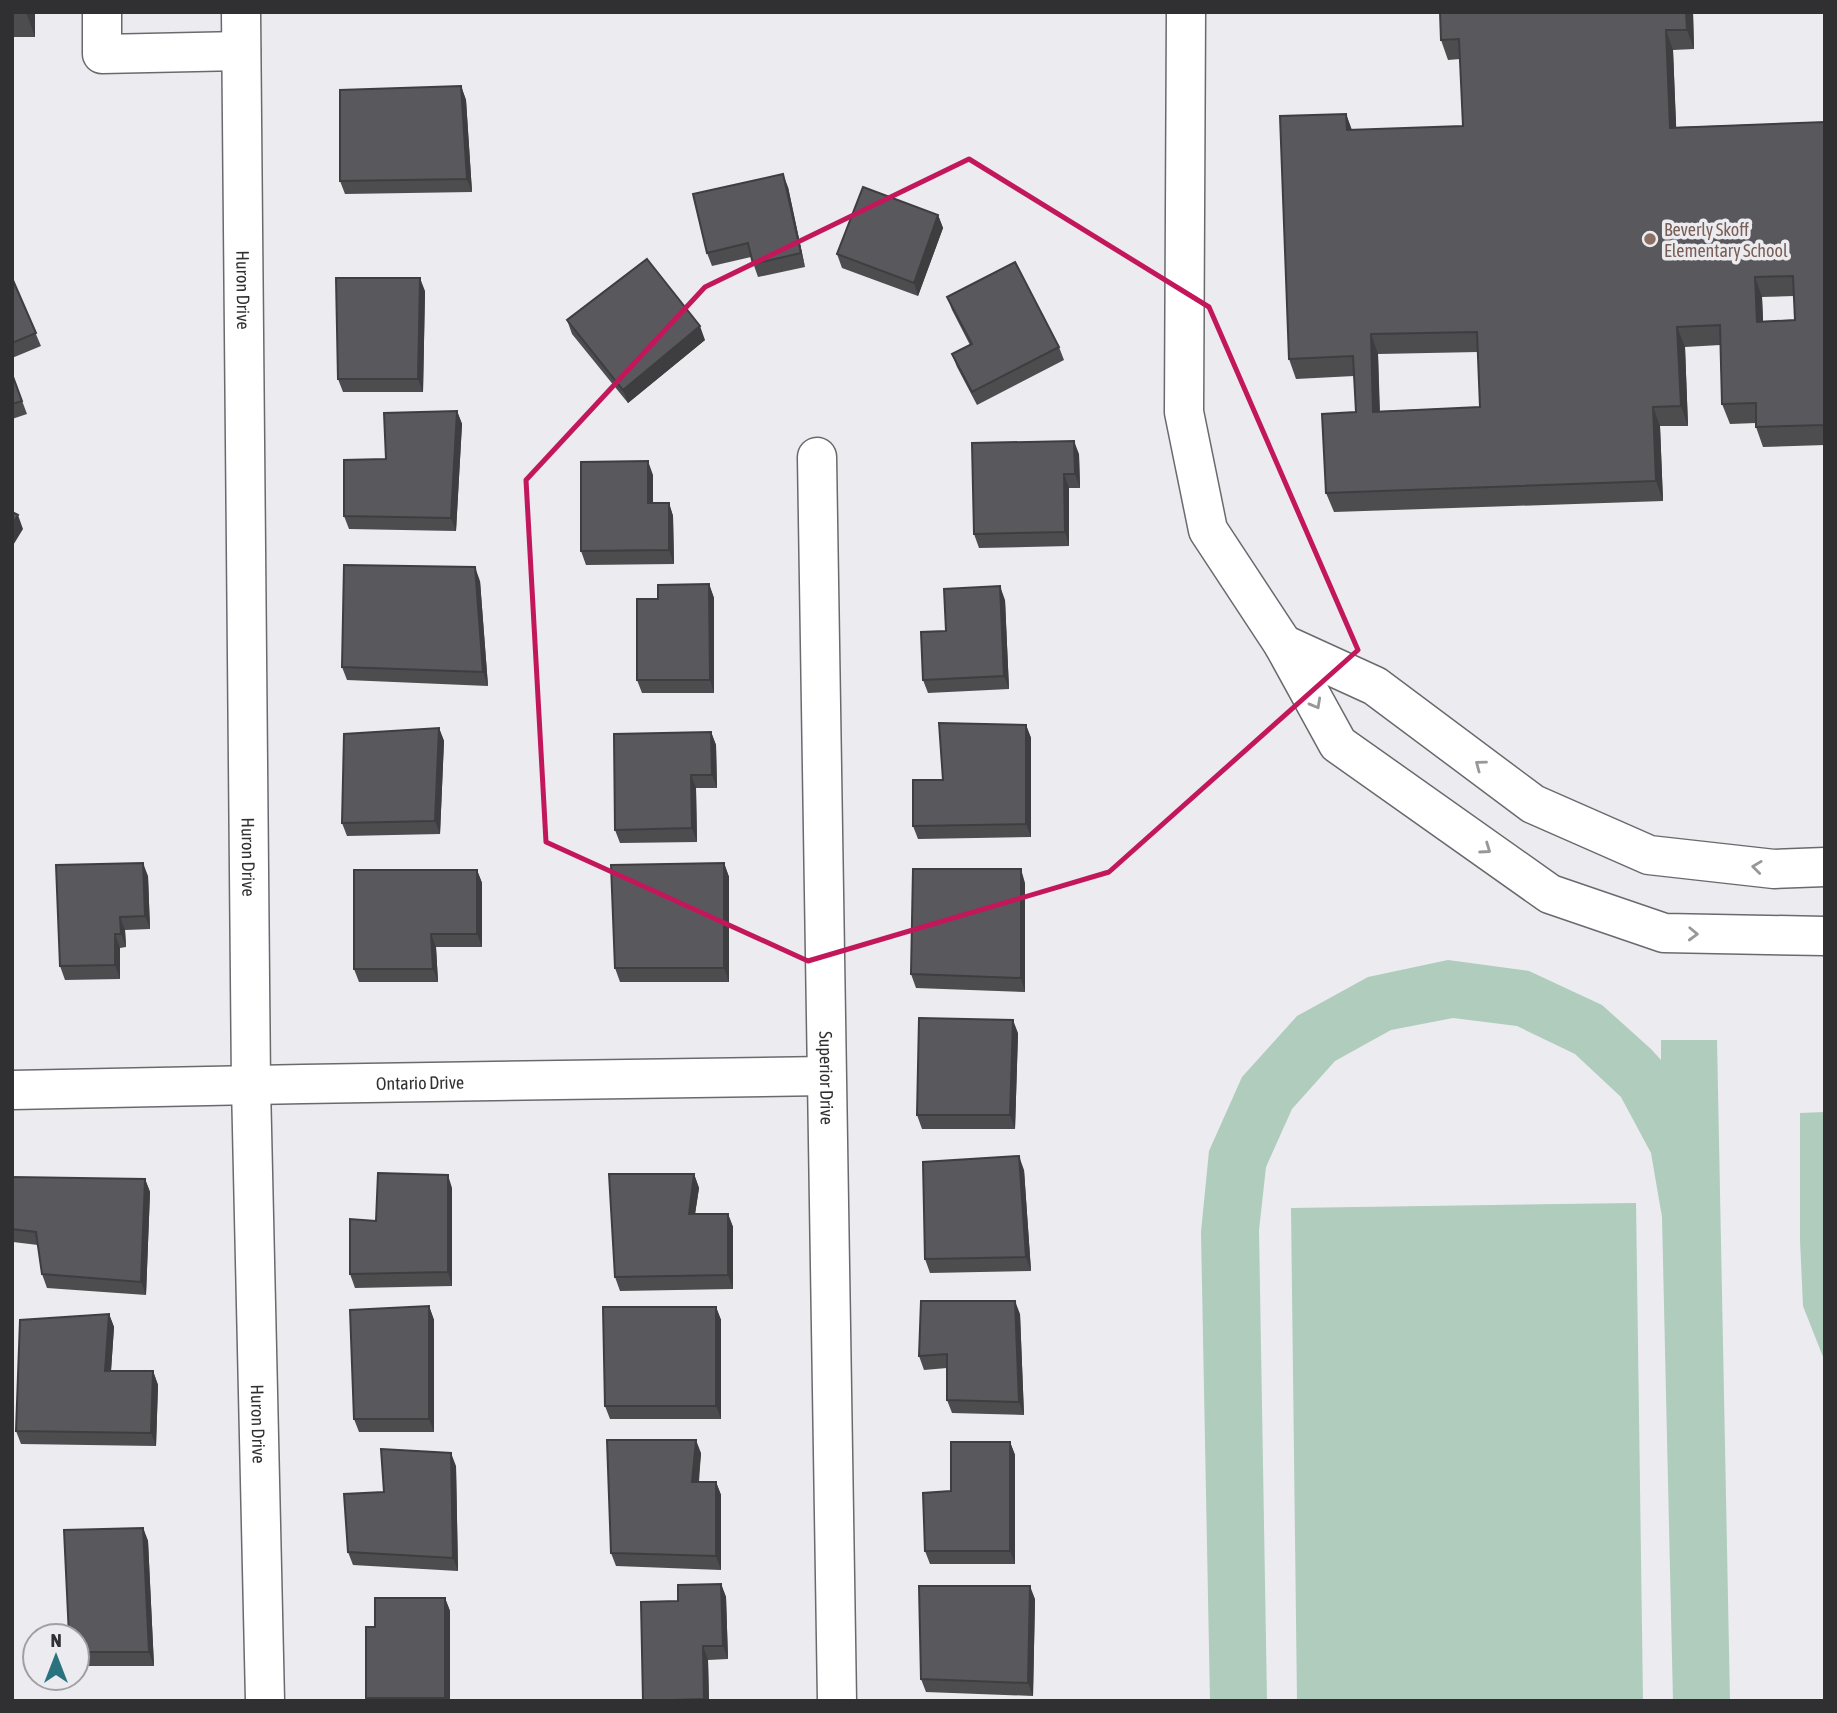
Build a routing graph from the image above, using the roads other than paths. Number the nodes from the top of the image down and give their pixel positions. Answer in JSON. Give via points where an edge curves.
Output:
{"nodes":[{"id":1,"x":102,"y":12,"type":"edge"},
{"id":2,"x":241,"y":12,"type":"edge"},
{"id":3,"x":1186,"y":12,"type":"edge"},
{"id":4,"x":241,"y":51,"type":"junction"},
{"id":5,"x":817,"y":457,"type":"dead end"},
{"id":6,"x":1283,"y":644,"type":"junction"},
{"id":7,"x":1825,"y":867,"type":"edge"},
{"id":8,"x":1825,"y":936,"type":"edge"},
{"id":9,"x":826,"y":1076,"type":"junction"},
{"id":10,"x":251,"y":1085,"type":"junction"},
{"id":11,"x":12,"y":1090,"type":"edge"},
{"id":12,"x":265,"y":1701,"type":"edge"},
{"id":13,"x":837,"y":1701,"type":"edge"}],
"edges":[{"from":1,"to":4,"type":"street","via":[[102,54]]},
{"from":2,"to":4,"type":"street","name":"Huron Drive"},
{"from":3,"to":6,"type":"street","via":[[1184,412],[1208,530]]},
{"from":4,"to":10,"type":"street","name":"Huron Drive"},
{"from":5,"to":9,"type":"street","name":"Superior Drive"},
{"from":7,"to":6,"type":"street","one_way":true,"via":[[1774,869],[1649,855],[1533,804],[1375,686]]},
{"from":6,"to":8,"type":"street","one_way":true,"via":[[1338,744],[1550,894],[1664,933]]},
{"from":9,"to":10,"type":"street","name":"Ontario Drive"},
{"from":9,"to":13,"type":"street","name":"Superior Drive"},
{"from":10,"to":11,"type":"street","name":"Ontario Drive"},
{"from":10,"to":12,"type":"street","name":"Huron Drive"}]}
